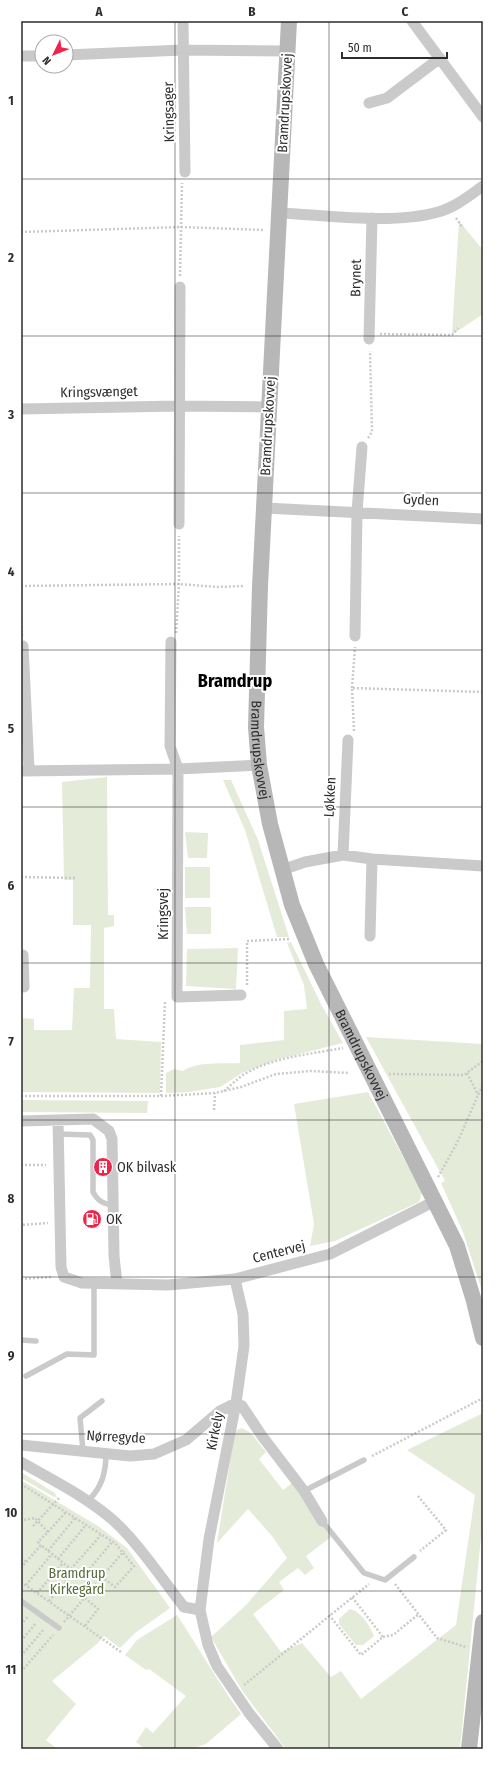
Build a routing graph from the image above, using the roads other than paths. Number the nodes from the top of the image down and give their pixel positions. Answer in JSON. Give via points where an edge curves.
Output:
{"nodes":[{"id":1,"x":183,"y":21,"type":"edge"},
{"id":2,"x":289,"y":21,"type":"edge"},
{"id":3,"x":412,"y":21,"type":"edge"},
{"id":4,"x":183,"y":50,"type":"junction"},
{"id":5,"x":287,"y":51,"type":"junction"},
{"id":6,"x":74,"y":55,"type":"edge"},
{"id":7,"x":21,"y":56,"type":"edge"},
{"id":8,"x":34,"y":56,"type":"edge"},
{"id":9,"x":440,"y":58,"type":"junction"},
{"id":10,"x":369,"y":103,"type":"dead end"},
{"id":11,"x":483,"y":117,"type":"edge"},
{"id":12,"x":185,"y":172,"type":"road end"},
{"id":13,"x":483,"y":186,"type":"edge"},
{"id":14,"x":279,"y":213,"type":"junction"},
{"id":15,"x":372,"y":218,"type":"junction"},
{"id":16,"x":180,"y":287,"type":"road end"},
{"id":17,"x":370,"y":336,"type":"road end"},
{"id":18,"x":178,"y":406,"type":"junction"},
{"id":19,"x":269,"y":407,"type":"junction"},
{"id":20,"x":21,"y":409,"type":"edge"},
{"id":21,"x":362,"y":447,"type":"road end"},
{"id":22,"x":265,"y":508,"type":"junction"},
{"id":23,"x":357,"y":512,"type":"junction"},
{"id":24,"x":483,"y":519,"type":"edge"},
{"id":25,"x":178,"y":524,"type":"road end"},
{"id":26,"x":355,"y":636,"type":"road end"},
{"id":27,"x":171,"y":642,"type":"road end"},
{"id":28,"x":23,"y":646,"type":"road end"},
{"id":29,"x":348,"y":740,"type":"road end"},
{"id":30,"x":259,"y":765,"type":"junction"},
{"id":31,"x":178,"y":769,"type":"junction"},
{"id":32,"x":25,"y":770,"type":"edge"},
{"id":33,"x":343,"y":855,"type":"junction"},
{"id":34,"x":372,"y":859,"type":"junction"},
{"id":35,"x":483,"y":866,"type":"edge"},
{"id":36,"x":282,"y":870,"type":"junction"},
{"id":37,"x":370,"y":936,"type":"dead end"},
{"id":38,"x":21,"y":955,"type":"edge"},
{"id":39,"x":24,"y":987,"type":"dead end"},
{"id":40,"x":241,"y":995,"type":"road end"},
{"id":41,"x":21,"y":1121,"type":"edge"},
{"id":42,"x":58,"y":1121,"type":"junction"},
{"id":43,"x":59,"y":1134,"type":"junction"},
{"id":44,"x":435,"y":1201,"type":"junction"},
{"id":45,"x":113,"y":1205,"type":"junction"},
{"id":46,"x":235,"y":1279,"type":"junction"},
{"id":47,"x":94,"y":1283,"type":"junction"},
{"id":48,"x":117,"y":1284,"type":"junction"},
{"id":49,"x":483,"y":1338,"type":"edge"},
{"id":50,"x":21,"y":1340,"type":"edge"},
{"id":51,"x":36,"y":1341,"type":"dead end"},
{"id":52,"x":26,"y":1376,"type":"dead end"},
{"id":53,"x":102,"y":1401,"type":"dead end"},
{"id":54,"x":236,"y":1403,"type":"junction"},
{"id":55,"x":21,"y":1445,"type":"edge"},
{"id":56,"x":83,"y":1451,"type":"junction"},
{"id":57,"x":106,"y":1453,"type":"junction"},
{"id":58,"x":364,"y":1460,"type":"road end"},
{"id":59,"x":21,"y":1462,"type":"edge"},
{"id":60,"x":304,"y":1491,"type":"junction"},
{"id":61,"x":88,"y":1502,"type":"junction"},
{"id":62,"x":322,"y":1521,"type":"joint"},
{"id":63,"x":414,"y":1557,"type":"road end"},
{"id":64,"x":21,"y":1601,"type":"edge"},
{"id":65,"x":200,"y":1610,"type":"junction"},
{"id":66,"x":483,"y":1622,"type":"edge"},
{"id":67,"x":59,"y":1628,"type":"road end"},
{"id":68,"x":480,"y":1693,"type":"edge"},
{"id":69,"x":278,"y":1749,"type":"edge"},
{"id":70,"x":469,"y":1749,"type":"edge"}],
"edges":[{"from":1,"to":4,"type":"street","name":"Kringsager"},
{"from":2,"to":5,"type":"street","name":"Bramdrupskovvej"},
{"from":3,"to":9,"type":"street"},
{"from":4,"to":5,"type":"street"},
{"from":4,"to":6,"type":"street"},
{"from":4,"to":12,"type":"street","name":"Kringsager"},
{"from":5,"to":14,"type":"street","name":"Bramdrupskovvej"},
{"from":7,"to":8,"type":"street"},
{"from":9,"to":10,"type":"street","via":[[387,98]]},
{"from":9,"to":11,"type":"street"},
{"from":13,"to":15,"type":"street","via":[[463,201],[439,212]]},
{"from":14,"to":15,"type":"street"},
{"from":14,"to":19,"type":"street","name":"Bramdrupskovvej"},
{"from":15,"to":17,"type":"street","name":"Brynet"},
{"from":16,"to":18,"type":"street"},
{"from":18,"to":19,"type":"street","name":"Kringsvænget"},
{"from":18,"to":20,"type":"street","name":"Kringsvænget"},
{"from":18,"to":25,"type":"street"},
{"from":19,"to":22,"type":"street","name":"Bramdrupskovvej"},
{"from":21,"to":23,"type":"street"},
{"from":22,"to":23,"type":"street","name":"Gyden"},
{"from":22,"to":30,"type":"street","name":"Bramdrupskovvej","via":[[256,727]]},
{"from":23,"to":24,"type":"street","name":"Gyden"},
{"from":23,"to":26,"type":"street"},
{"from":27,"to":31,"type":"street","name":"Kringsvej","via":[[170,746]]},
{"from":28,"to":32,"type":"street"},
{"from":29,"to":33,"type":"street","name":"Løkken"},
{"from":30,"to":31,"type":"street"},
{"from":30,"to":36,"type":"street","name":"Bramdrupskovvej","via":[[263,797]]},
{"from":31,"to":32,"type":"street"},
{"from":31,"to":40,"type":"street","name":"Kringsvej","via":[[178,997]]},
{"from":33,"to":34,"type":"street"},
{"from":33,"to":36,"type":"street","via":[[305,862]]},
{"from":34,"to":35,"type":"street"},
{"from":34,"to":37,"type":"street"},
{"from":36,"to":44,"type":"street","name":"Bramdrupskovvej","via":[[292,905],[316,964]]},
{"from":38,"to":39,"type":"street"},
{"from":41,"to":42,"type":"street"},
{"from":42,"to":43,"type":"street"},
{"from":42,"to":45,"type":"street","via":[[94,1119],[109,1131],[112,1139]]},
{"from":43,"to":45,"type":"lane","via":[[90,1135],[93,1140],[93,1192],[98,1200]]},
{"from":43,"to":47,"type":"street","name":"Centervej","via":[[60,1223],[64,1277],[82,1283]]},
{"from":44,"to":46,"type":"street","name":"Centervej","via":[[330,1254]]},
{"from":44,"to":49,"type":"street","name":"Bramdrupskovvej","via":[[457,1246]]},
{"from":45,"to":48,"type":"street"},
{"from":46,"to":48,"type":"street","name":"Centervej","via":[[168,1285]]},
{"from":46,"to":54,"type":"street","via":[[243,1314],[244,1346]]},
{"from":47,"to":48,"type":"street","name":"Centervej"},
{"from":47,"to":52,"type":"lane","via":[[94,1355],[67,1354]]},
{"from":50,"to":51,"type":"lane"},
{"from":53,"to":56,"type":"lane","via":[[80,1418]]},
{"from":54,"to":57,"type":"street","name":"Nørregyde","via":[[220,1411],[186,1440],[170,1448],[154,1454],[130,1456]]},
{"from":54,"to":60,"type":"street","name":"Kirkely","via":[[242,1406]]},
{"from":54,"to":65,"type":"street","name":"Kirkely","via":[[209,1539]]},
{"from":55,"to":56,"type":"street","name":"Nørregyde"},
{"from":56,"to":57,"type":"street","name":"Nørregyde"},
{"from":57,"to":61,"type":"lane","via":[[103,1480]]},
{"from":58,"to":60,"type":"lane"},
{"from":59,"to":61,"type":"street"},
{"from":60,"to":62,"type":"street","name":"Kirkely"},
{"from":61,"to":65,"type":"street","via":[[114,1521],[184,1607]]},
{"from":62,"to":63,"type":"lane","via":[[364,1573],[385,1580]]},
{"from":64,"to":67,"type":"lane"},
{"from":65,"to":69,"type":"street","name":"Kirkely","via":[[208,1645],[217,1666]]},
{"from":66,"to":68,"type":"street"},
{"from":68,"to":70,"type":"street"}]}
